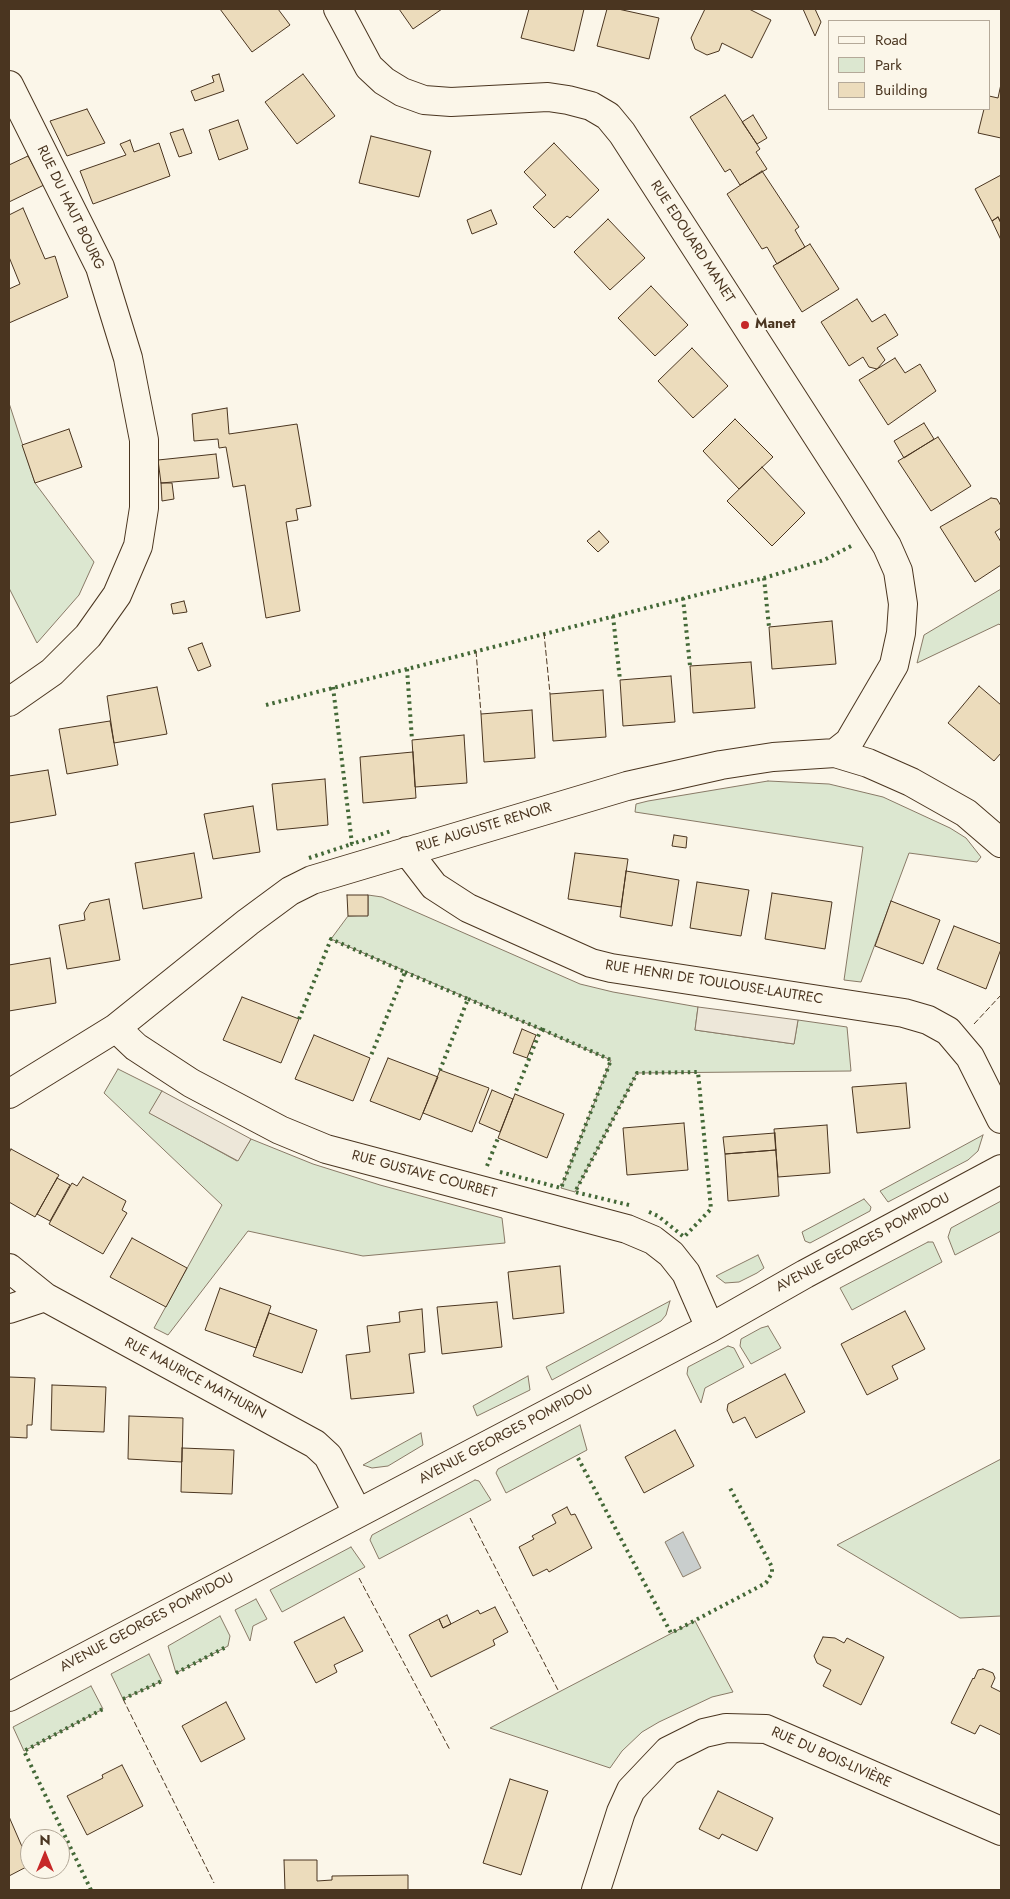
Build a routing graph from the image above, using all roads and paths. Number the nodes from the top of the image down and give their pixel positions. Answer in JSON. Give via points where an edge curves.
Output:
{"nodes":[{"id":1,"x":338,"y":9,"type":"edge"},
{"id":2,"x":9,"y":85,"type":"edge"},
{"id":3,"x":9,"y":702,"type":"edge"},
{"id":4,"x":835,"y":753,"type":"junction"},
{"id":5,"x":1001,"y":843,"type":"edge"},
{"id":6,"x":407,"y":851,"type":"junction"},
{"id":7,"x":116,"y":1028,"type":"junction"},
{"id":8,"x":9,"y":1094,"type":"edge"},
{"id":9,"x":1001,"y":1119,"type":"edge"},
{"id":10,"x":1001,"y":1169,"type":"edge"},
{"id":11,"x":9,"y":1268,"type":"edge"},
{"id":12,"x":44,"y":1297,"type":"junction"},
{"id":13,"x":9,"y":1309,"type":"edge"},
{"id":14,"x":710,"y":1328,"type":"junction"},
{"id":15,"x":357,"y":1512,"type":"junction"},
{"id":16,"x":9,"y":1697,"type":"edge"},
{"id":17,"x":1001,"y":1831,"type":"edge"},
{"id":18,"x":596,"y":1890,"type":"edge"}],
"edges":[{"from":1,"to":4,"type":"street","name":"RUE EDOUARD MANET","via":[[369,67],[402,92],[424,100],[452,102],[548,97],[568,100],[603,113],[622,133],[852,490],[887,546],[898,571],[903,604],[894,665],[849,742]]},
{"from":2,"to":3,"type":"street","name":"RUE DU HAUT BOURG","via":[[103,276],[128,358],[144,440],[144,508],[138,546],[104,615],[52,672]]},
{"from":4,"to":5,"type":"street","name":"RUE AUGUSTE RENOIR","via":[[911,782],[966,814]]},
{"from":4,"to":6,"type":"street","name":"RUE AUGUSTE RENOIR","via":[[773,757],[721,765],[627,786]]},
{"from":6,"to":7,"type":"street","name":"RUE AUGUSTE RENOIR","via":[[312,880],[290,892]]},
{"from":6,"to":9,"type":"street","name":"RUE HENRI DE TOULOUSE-LAUTREC","via":[[434,886],[468,908],[590,963],[904,1013],[928,1020],[948,1031],[970,1057]]},
{"from":7,"to":8,"type":"street","name":"RUE AUGUSTE RENOIR"},
{"from":7,"to":14,"type":"street","name":"RUE GUSTAVE COURBET","via":[[136,1047],[191,1083],[280,1130],[326,1149],[628,1229],[653,1240],[686,1273]]},
{"from":10,"to":14,"type":"street","name":"AVENUE GEORGES POMPIDOU"},
{"from":11,"to":12,"type":"street","name":"RUE MAURICE MATHURIN"},
{"from":12,"to":13,"type":"street"},
{"from":12,"to":15,"type":"street","name":"RUE MAURICE MATHURIN","via":[[316,1444],[328,1456]]},
{"from":14,"to":15,"type":"street","name":"AVENUE GEORGES POMPIDOU"},
{"from":15,"to":16,"type":"street","name":"AVENUE GEORGES POMPIDOU"},
{"from":17,"to":18,"type":"street","name":"RUE DU BOIS-LIVIÈRE","via":[[766,1729],[726,1728],[704,1733],[668,1751],[630,1790]]}]}
